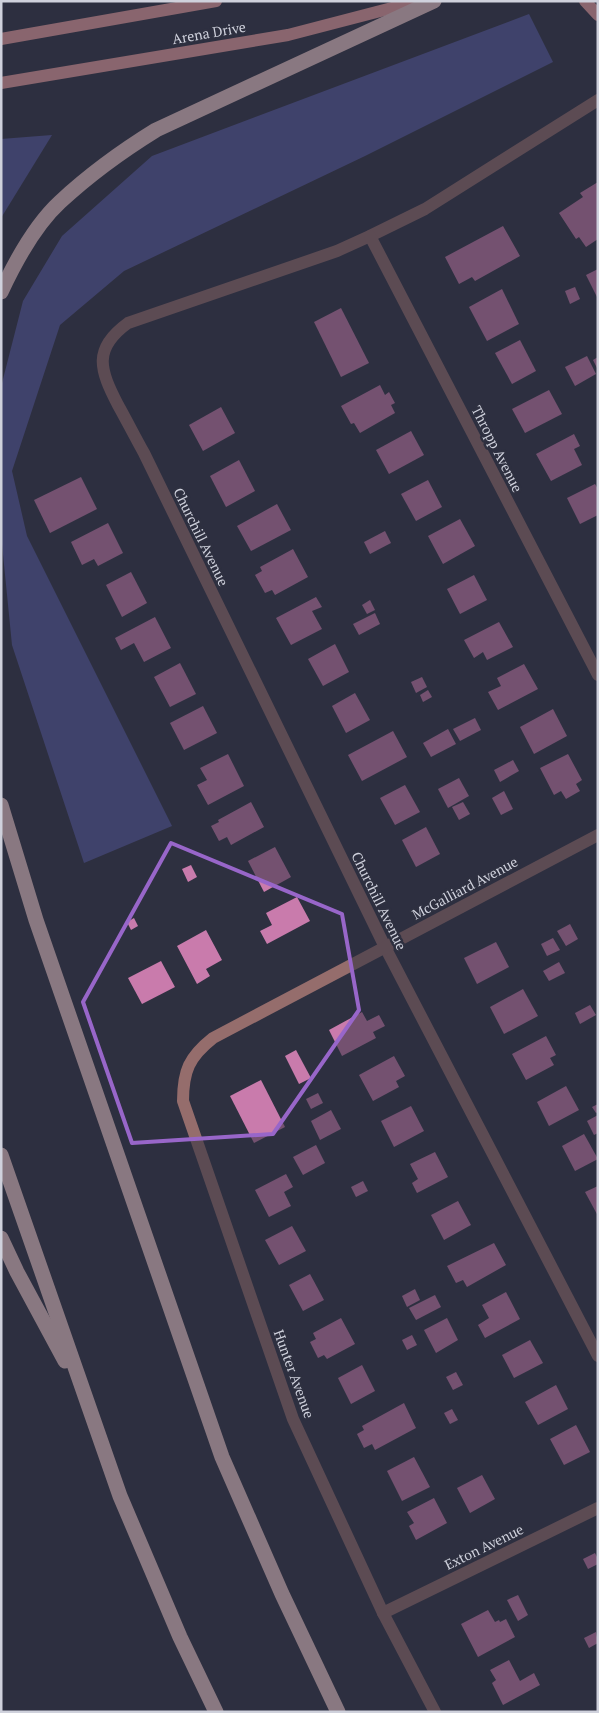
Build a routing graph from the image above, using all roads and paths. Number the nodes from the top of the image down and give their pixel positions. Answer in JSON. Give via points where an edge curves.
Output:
{"nodes":[{"id":1,"x":216,"y":1,"type":"edge"},
{"id":2,"x":419,"y":1,"type":"edge"},
{"id":3,"x":434,"y":1,"type":"edge"},
{"id":4,"x":585,"y":1,"type":"edge"},
{"id":5,"x":598,"y":15,"type":"edge"},
{"id":6,"x":1,"y":39,"type":"edge"},
{"id":7,"x":1,"y":83,"type":"edge"},
{"id":8,"x":598,"y":100,"type":"edge"},
{"id":9,"x":370,"y":236,"type":"junction"},
{"id":10,"x":1,"y":292,"type":"edge"},
{"id":11,"x":598,"y":675,"type":"edge"},
{"id":12,"x":1,"y":805,"type":"edge"},
{"id":13,"x":598,"y":835,"type":"edge"},
{"id":14,"x":385,"y":947,"type":"junction"},
{"id":15,"x":213,"y":1038,"type":"joint"},
{"id":16,"x":1,"y":1155,"type":"edge"},
{"id":17,"x":1,"y":1238,"type":"edge"},
{"id":18,"x":598,"y":1356,"type":"edge"},
{"id":19,"x":87,"y":1401,"type":"junction"},
{"id":20,"x":598,"y":1508,"type":"edge"},
{"id":21,"x":383,"y":1613,"type":"junction"},
{"id":22,"x":216,"y":1712,"type":"edge"},
{"id":23,"x":338,"y":1712,"type":"edge"},
{"id":24,"x":435,"y":1712,"type":"edge"}],
"edges":[{"from":1,"to":6,"type":"main road"},
{"from":2,"to":7,"type":"main road","name":"Arena Drive","via":[[288,35]]},
{"from":3,"to":10,"type":"highway","via":[[156,130],[125,150],[59,203],[34,234]]},
{"from":4,"to":5,"type":"main road"},
{"from":8,"to":9,"type":"street","name":"Churchill Avenue","via":[[425,209]]},
{"from":9,"to":11,"type":"street","name":"Thropp Avenue"},
{"from":9,"to":14,"type":"street","name":"Churchill Avenue","via":[[337,251],[128,324],[116,332],[106,346],[102,363],[104,378]]},
{"from":12,"to":23,"type":"highway","via":[[36,920],[222,1457]]},
{"from":13,"to":14,"type":"street","name":"McGalliard Avenue"},
{"from":14,"to":15,"type":"street","name":"McGalliard Avenue"},
{"from":14,"to":18,"type":"street","name":"Churchill Avenue"},
{"from":15,"to":21,"type":"street","name":"Hunter Avenue","via":[[188,1066],[183,1082],[184,1101],[293,1419]]},
{"from":16,"to":19,"type":"highway"},
{"from":17,"to":19,"type":"highway"},
{"from":19,"to":22,"type":"highway","via":[[120,1496]]},
{"from":20,"to":21,"type":"street","name":"Exton Avenue"},
{"from":21,"to":24,"type":"street","name":"Hunter Avenue"}]}
